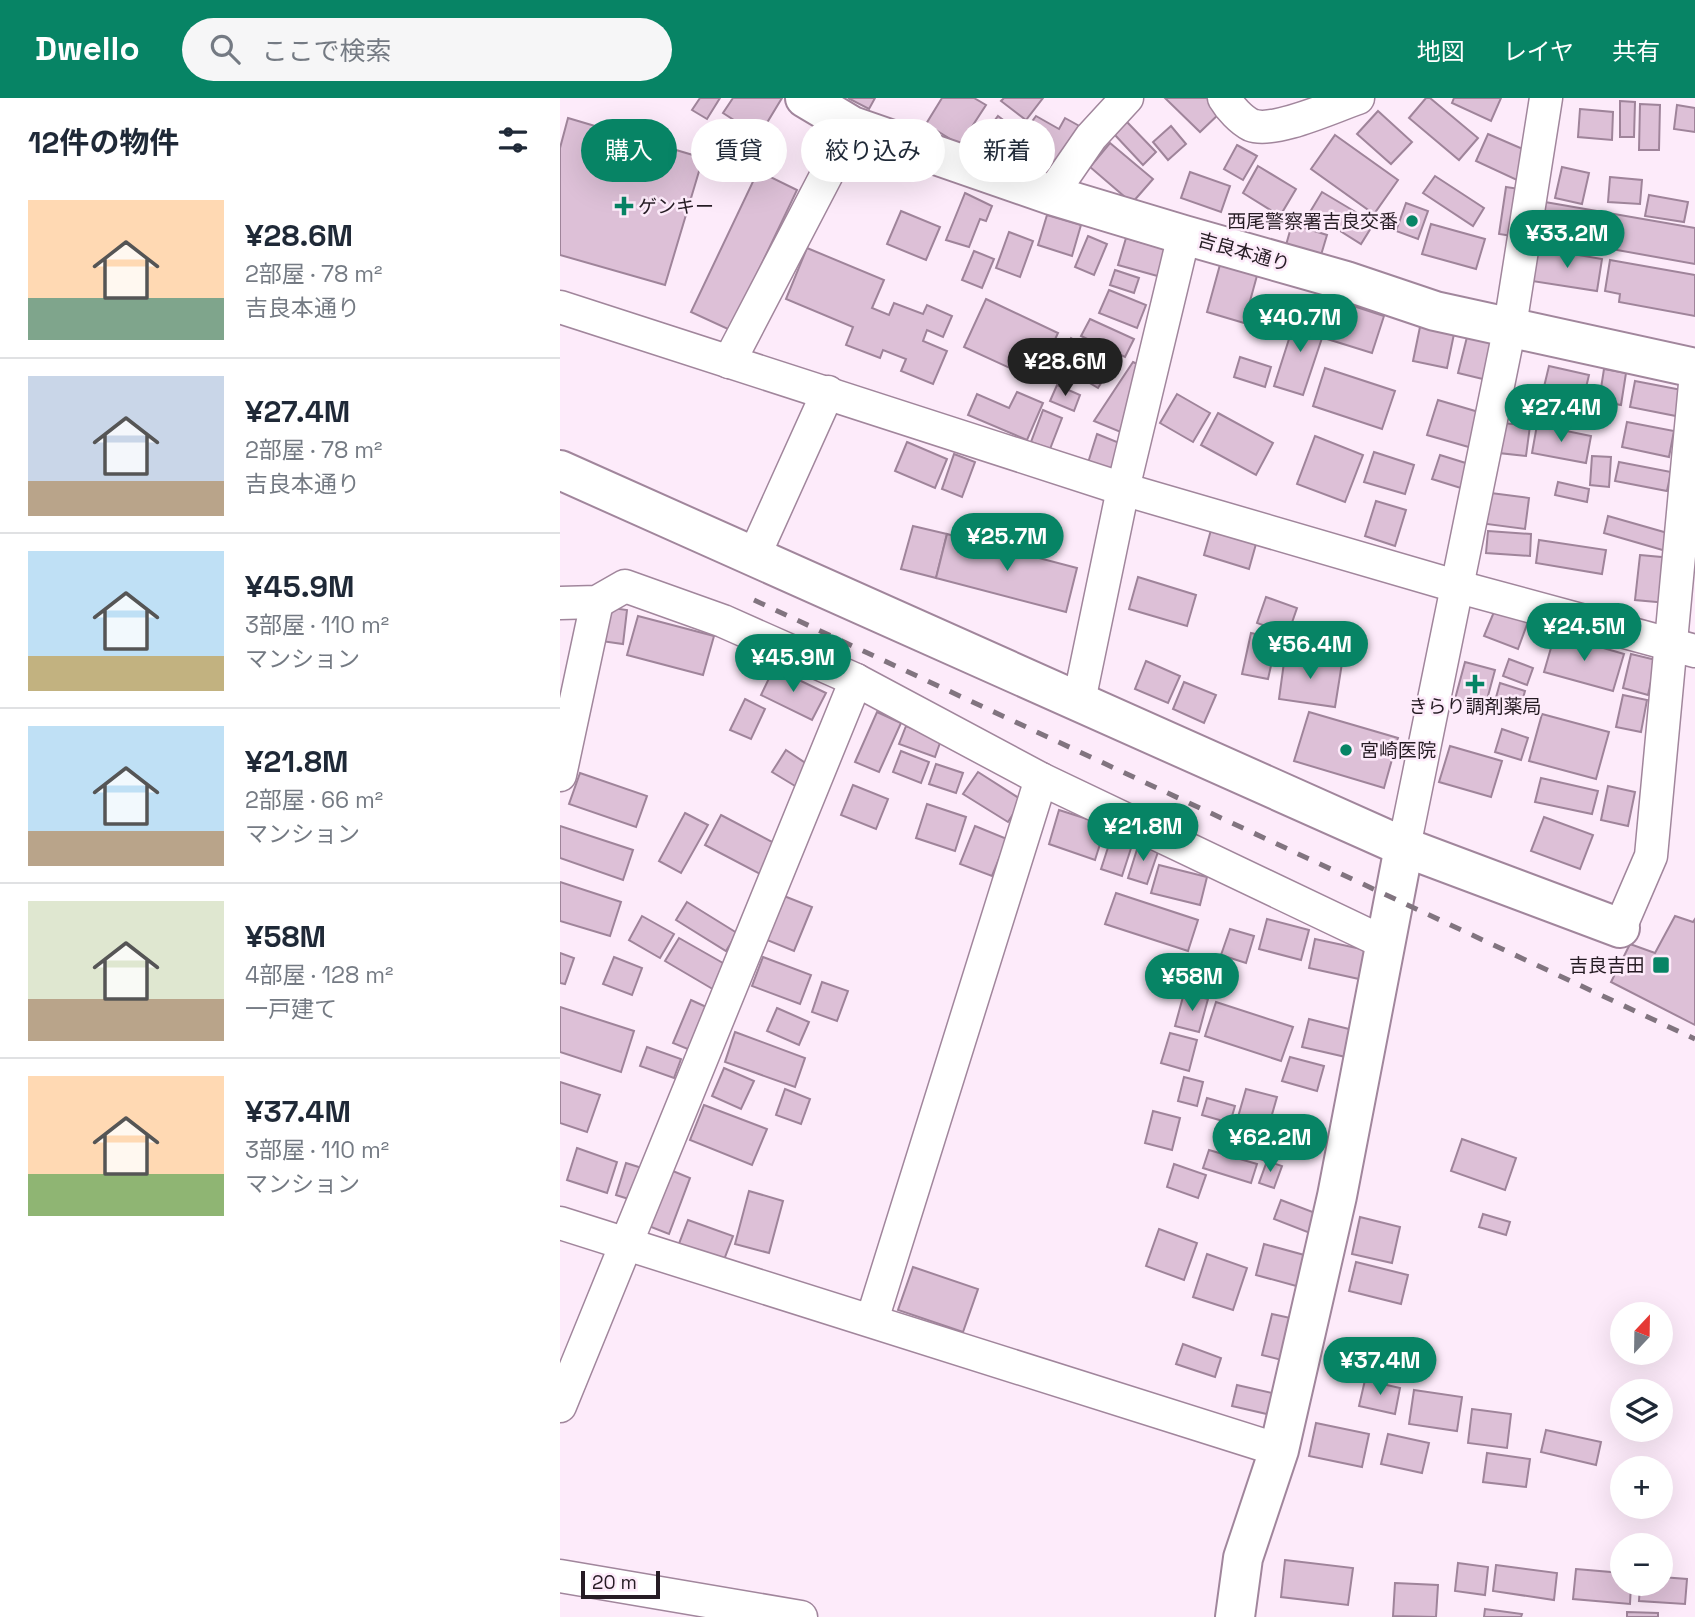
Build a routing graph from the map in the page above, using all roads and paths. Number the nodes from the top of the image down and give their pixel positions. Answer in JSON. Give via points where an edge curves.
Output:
{"nodes":[{"id":1,"x":805,"y":98,"type":"edge"},
{"id":2,"x":1127,"y":98,"type":"edge"},
{"id":3,"x":1224,"y":98,"type":"edge"},
{"id":4,"x":1358,"y":98,"type":"edge"},
{"id":5,"x":1546,"y":98,"type":"edge"},
{"id":6,"x":840,"y":119,"type":"edge"},
{"id":7,"x":945,"y":158,"type":"edge"},
{"id":8,"x":823,"y":182,"type":"edge"},
{"id":9,"x":1051,"y":195,"type":"junction"},
{"id":10,"x":1184,"y":235,"type":"junction"},
{"id":11,"x":560,"y":307,"type":"edge"},
{"id":12,"x":1510,"y":326,"type":"junction"},
{"id":13,"x":729,"y":362,"type":"junction"},
{"id":14,"x":1695,"y":368,"type":"edge"},
{"id":15,"x":1695,"y":384,"type":"edge"},
{"id":16,"x":828,"y":392,"type":"junction"},
{"id":17,"x":560,"y":470,"type":"edge"},
{"id":18,"x":1123,"y":489,"type":"junction"},
{"id":19,"x":754,"y":556,"type":"junction"},
{"id":20,"x":1459,"y":587,"type":"junction"},
{"id":21,"x":597,"y":602,"type":"junction"},
{"id":22,"x":560,"y":603,"type":"edge"},
{"id":23,"x":1684,"y":648,"type":"edge"},
{"id":24,"x":856,"y":680,"type":"junction"},
{"id":25,"x":1079,"y":701,"type":"junction"},
{"id":26,"x":560,"y":775,"type":"edge"},
{"id":27,"x":1041,"y":779,"type":"junction"},
{"id":28,"x":1404,"y":847,"type":"junction"},
{"id":29,"x":1620,"y":928,"type":"joint"},
{"id":30,"x":1385,"y":943,"type":"junction"},
{"id":31,"x":560,"y":1223,"type":"edge"},
{"id":32,"x":625,"y":1244,"type":"junction"},
{"id":33,"x":872,"y":1320,"type":"junction"},
{"id":34,"x":560,"y":1406,"type":"edge"},
{"id":35,"x":1279,"y":1450,"type":"junction"},
{"id":36,"x":560,"y":1576,"type":"edge"},
{"id":37,"x":800,"y":1617,"type":"edge"},
{"id":38,"x":1235,"y":1617,"type":"edge"}],
"edges":[{"from":1,"to":6,"type":"main road","name":"吉良本通り"},
{"from":2,"to":9,"type":"street","via":[[1091,137]]},
{"from":3,"to":4,"type":"street","via":[[1251,125],[1270,127]]},
{"from":5,"to":12,"type":"street"},
{"from":7,"to":9,"type":"main road","name":"吉良本通り"},
{"from":8,"to":13,"type":"street"},
{"from":9,"to":10,"type":"main road","name":"吉良本通り"},
{"from":10,"to":12,"type":"main road","name":"吉良本通り","via":[[1435,310]]},
{"from":10,"to":18,"type":"street"},
{"from":11,"to":13,"type":"street"},
{"from":12,"to":14,"type":"main road","name":"吉良本通り"},
{"from":12,"to":20,"type":"street"},
{"from":13,"to":16,"type":"street"},
{"from":15,"to":23,"type":"street"},
{"from":16,"to":18,"type":"street"},
{"from":16,"to":19,"type":"street"},
{"from":17,"to":19,"type":"main road"},
{"from":18,"to":20,"type":"street"},
{"from":18,"to":25,"type":"street"},
{"from":19,"to":25,"type":"main road"},
{"from":20,"to":23,"type":"street"},
{"from":20,"to":28,"type":"street"},
{"from":21,"to":22,"type":"street"},
{"from":21,"to":24,"type":"street","via":[[625,586],[723,621]]},
{"from":21,"to":26,"type":"street"},
{"from":23,"to":29,"type":"street","via":[[1651,856]]},
{"from":24,"to":27,"type":"street"},
{"from":24,"to":32,"type":"street"},
{"from":25,"to":28,"type":"main road"},
{"from":27,"to":30,"type":"street"},
{"from":27,"to":33,"type":"street"},
{"from":28,"to":29,"type":"main road"},
{"from":28,"to":30,"type":"main road"},
{"from":30,"to":35,"type":"main road","via":[[1337,1196]]},
{"from":31,"to":32,"type":"street"},
{"from":32,"to":33,"type":"street"},
{"from":32,"to":34,"type":"street"},
{"from":33,"to":35,"type":"street"},
{"from":35,"to":38,"type":"main road","via":[[1243,1558]]},
{"from":36,"to":37,"type":"street"}]}
